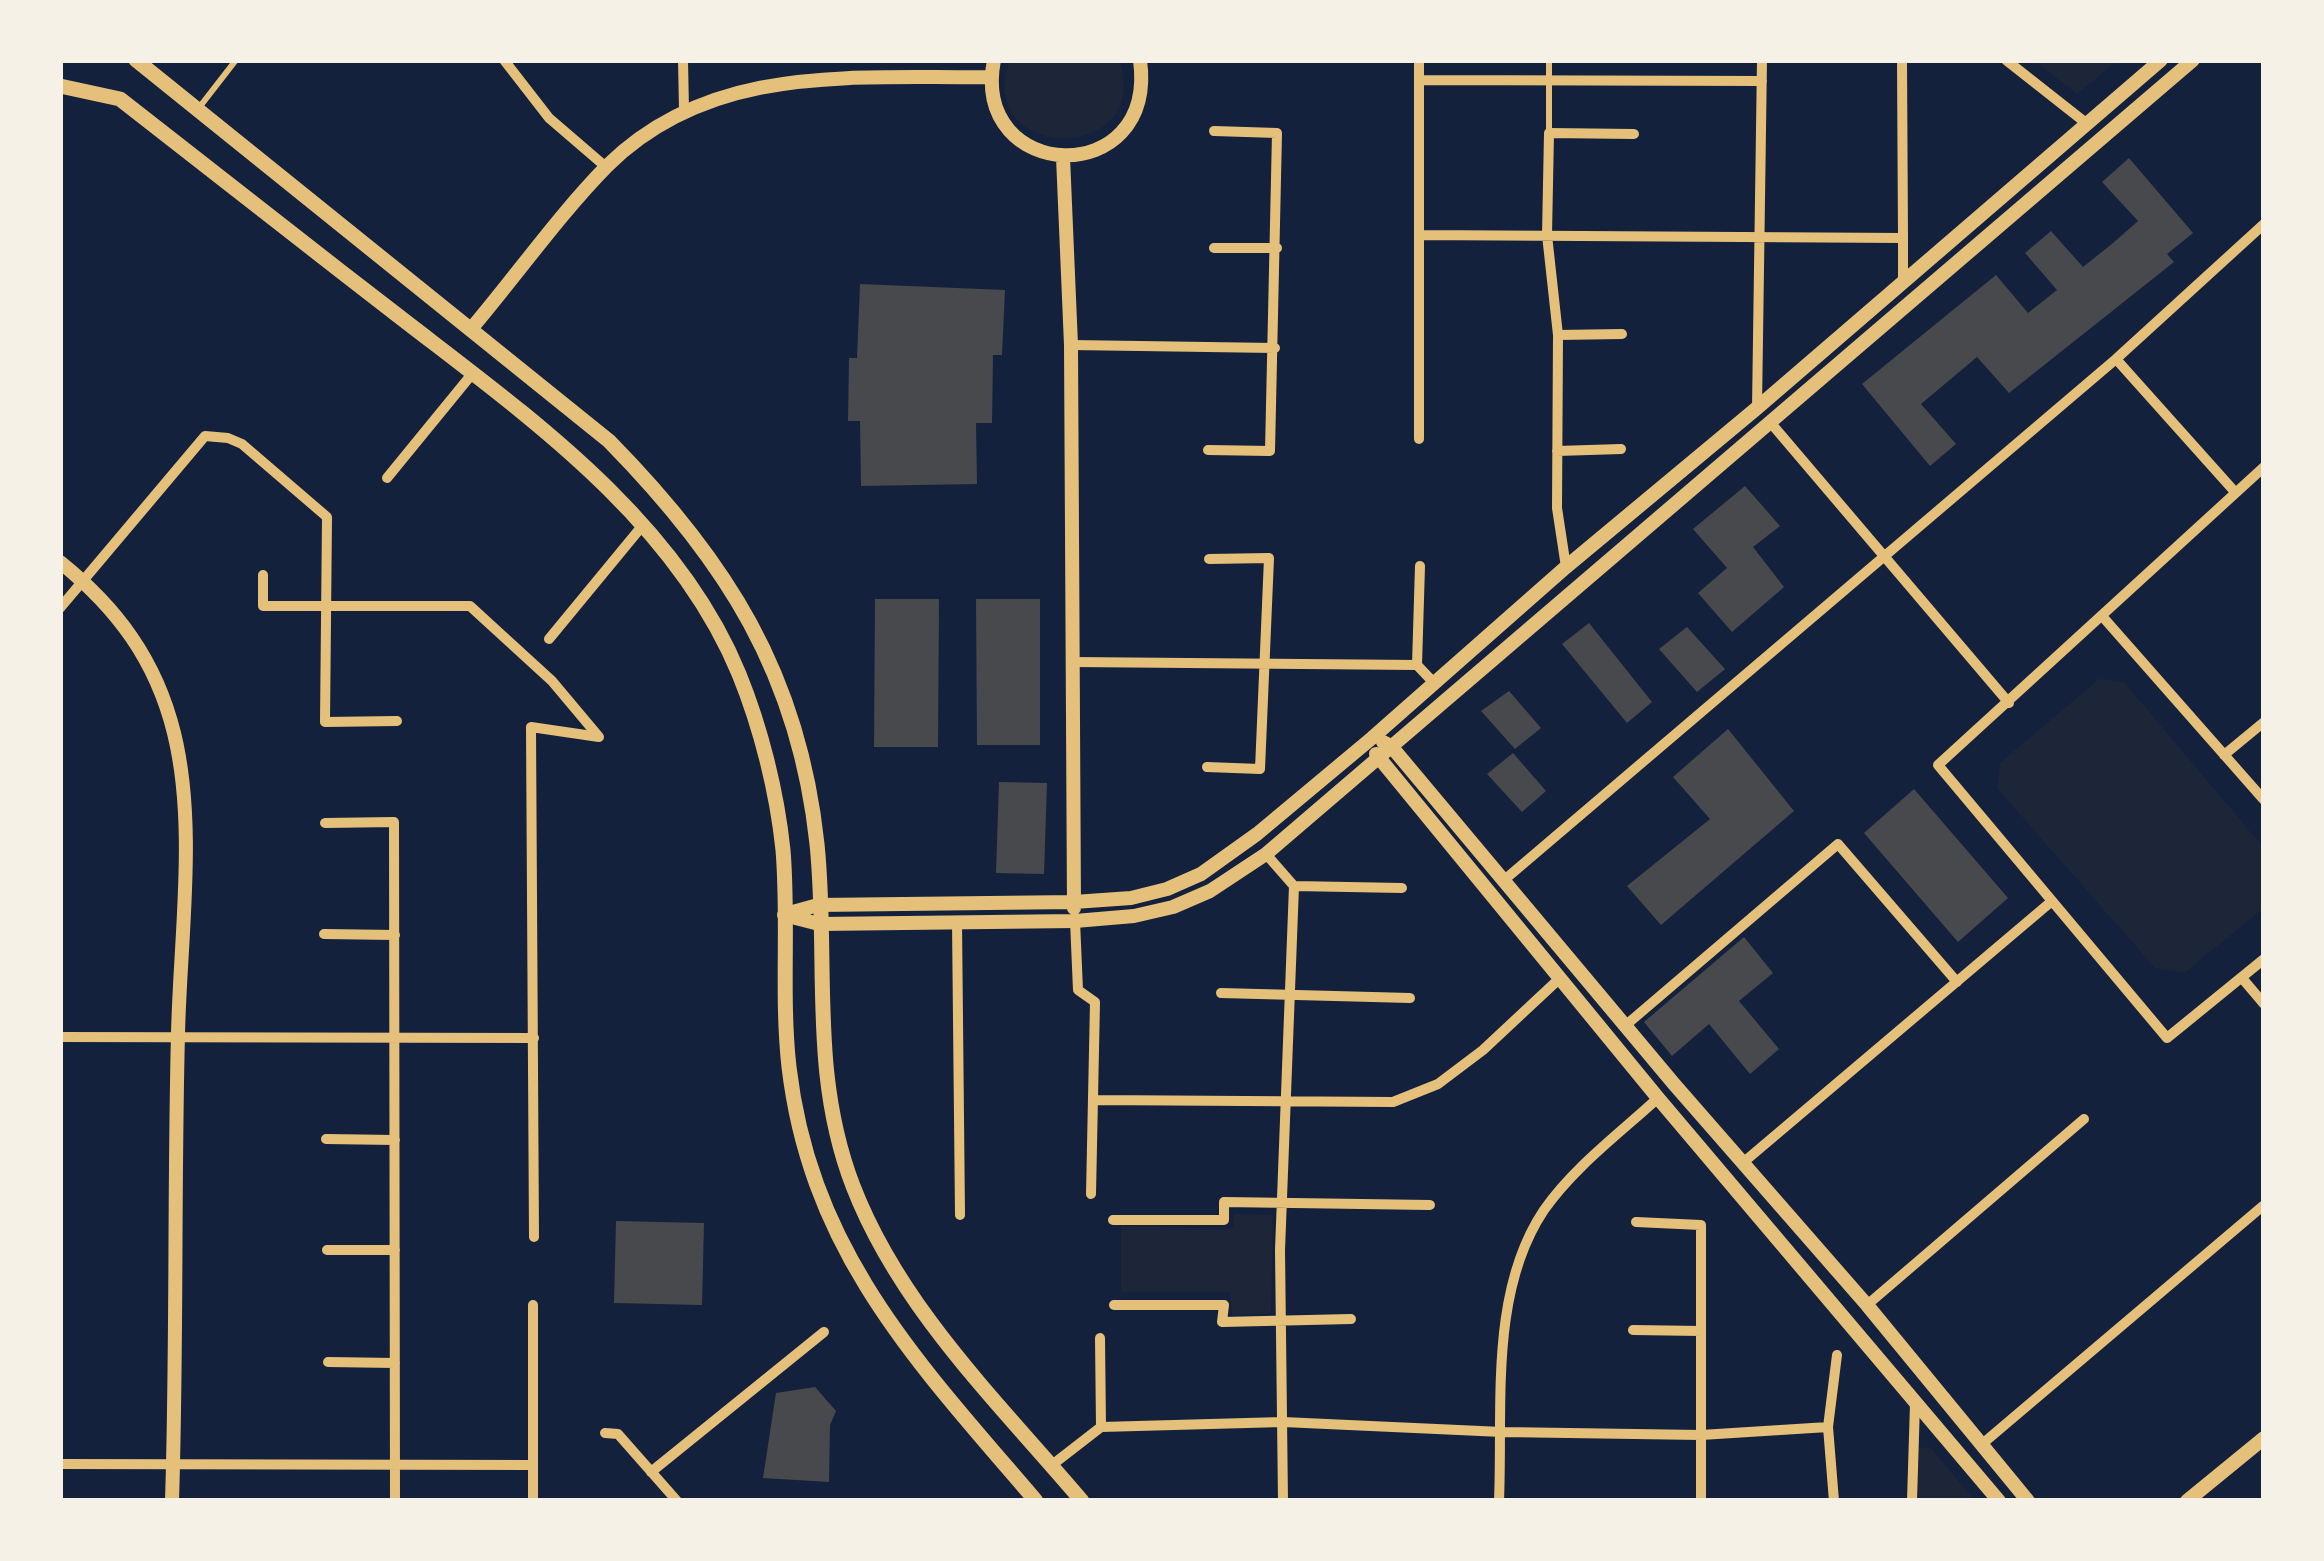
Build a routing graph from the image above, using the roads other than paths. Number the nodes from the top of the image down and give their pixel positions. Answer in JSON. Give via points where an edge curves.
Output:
{"nodes":[{"id":1,"x":136,"y":60,"type":"edge"},
{"id":2,"x":236,"y":60,"type":"edge"},
{"id":3,"x":504,"y":60,"type":"edge"},
{"id":4,"x":683,"y":60,"type":"edge"},
{"id":5,"x":994,"y":60,"type":"edge"},
{"id":6,"x":1140,"y":60,"type":"edge"},
{"id":7,"x":1419,"y":60,"type":"edge"},
{"id":8,"x":1549,"y":60,"type":"edge"},
{"id":9,"x":1762,"y":60,"type":"edge"},
{"id":10,"x":1902,"y":60,"type":"edge"},
{"id":11,"x":2006,"y":60,"type":"edge"},
{"id":12,"x":2161,"y":60,"type":"edge"},
{"id":13,"x":2193,"y":60,"type":"edge"},
{"id":14,"x":991,"y":77,"type":"junction"},
{"id":15,"x":1419,"y":80,"type":"junction"},
{"id":16,"x":1548,"y":80,"type":"junction"},
{"id":17,"x":1762,"y":81,"type":"junction"},
{"id":18,"x":60,"y":86,"type":"edge"},
{"id":19,"x":684,"y":110,"type":"junction"},
{"id":20,"x":196,"y":111,"type":"junction"},
{"id":21,"x":2086,"y":123,"type":"junction"},
{"id":22,"x":1214,"y":131,"type":"dead end"},
{"id":23,"x":1549,"y":134,"type":"junction"},
{"id":24,"x":1634,"y":134,"type":"dead end"},
{"id":25,"x":2102,"y":138,"type":"junction"},
{"id":26,"x":1063,"y":157,"type":"junction"},
{"id":27,"x":607,"y":167,"type":"junction"},
{"id":28,"x":2264,"y":224,"type":"edge"},
{"id":29,"x":1420,"y":235,"type":"junction"},
{"id":30,"x":1547,"y":235,"type":"junction"},
{"id":31,"x":1760,"y":237,"type":"junction"},
{"id":32,"x":1903,"y":238,"type":"junction"},
{"id":33,"x":1214,"y":248,"type":"dead end"},
{"id":34,"x":1277,"y":248,"type":"junction"},
{"id":35,"x":1904,"y":283,"type":"junction"},
{"id":36,"x":471,"y":329,"type":"junction"},
{"id":37,"x":1622,"y":334,"type":"dead end"},
{"id":38,"x":1558,"y":335,"type":"junction"},
{"id":39,"x":1071,"y":345,"type":"junction"},
{"id":40,"x":1275,"y":348,"type":"junction"},
{"id":41,"x":449,"y":356,"type":"junction"},
{"id":42,"x":2116,"y":359,"type":"junction"},
{"id":43,"x":472,"y":374,"type":"junction"},
{"id":44,"x":1757,"y":408,"type":"junction"},
{"id":45,"x":1770,"y":422,"type":"junction"},
{"id":46,"x":1419,"y":439,"type":"dead end"},
{"id":47,"x":1622,"y":449,"type":"dead end"},
{"id":48,"x":1208,"y":450,"type":"dead end"},
{"id":49,"x":1557,"y":451,"type":"junction"},
{"id":50,"x":2264,"y":467,"type":"edge"},
{"id":51,"x":387,"y":478,"type":"dead end"},
{"id":52,"x":2235,"y":492,"type":"junction"},
{"id":53,"x":644,"y":526,"type":"junction"},
{"id":54,"x":1882,"y":555,"type":"junction"},
{"id":55,"x":1209,"y":559,"type":"dead end"},
{"id":56,"x":60,"y":562,"type":"edge"},
{"id":57,"x":1420,"y":566,"type":"dead end"},
{"id":58,"x":1566,"y":567,"type":"junction"},
{"id":59,"x":263,"y":574,"type":"dead end"},
{"id":60,"x":84,"y":581,"type":"junction"},
{"id":61,"x":60,"y":608,"type":"edge"},
{"id":62,"x":326,"y":608,"type":"junction"},
{"id":63,"x":2102,"y":616,"type":"junction"},
{"id":64,"x":549,"y":639,"type":"dead end"},
{"id":65,"x":1072,"y":662,"type":"junction"},
{"id":66,"x":1417,"y":664,"type":"junction"},
{"id":67,"x":1264,"y":665,"type":"junction"},
{"id":68,"x":1435,"y":684,"type":"junction"},
{"id":69,"x":2009,"y":703,"type":"junction"},
{"id":70,"x":397,"y":721,"type":"dead end"},
{"id":71,"x":2264,"y":722,"type":"edge"},
{"id":72,"x":1372,"y":738,"type":"junction"},
{"id":73,"x":1391,"y":746,"type":"junction"},
{"id":74,"x":2224,"y":755,"type":"junction"},
{"id":75,"x":1377,"y":759,"type":"junction"},
{"id":76,"x":1207,"y":766,"type":"dead end"},
{"id":77,"x":2264,"y":800,"type":"edge"},
{"id":78,"x":325,"y":823,"type":"dead end"},
{"id":79,"x":1266,"y":854,"type":"junction"},
{"id":80,"x":1503,"y":881,"type":"junction"},
{"id":81,"x":1294,"y":886,"type":"junction"},
{"id":82,"x":1402,"y":888,"type":"dead end"},
{"id":83,"x":2051,"y":901,"type":"junction"},
{"id":84,"x":1074,"y":902,"type":"junction"},
{"id":85,"x":818,"y":905,"type":"junction"},
{"id":86,"x":784,"y":915,"type":"junction"},
{"id":87,"x":1075,"y":921,"type":"junction"},
{"id":88,"x":957,"y":922,"type":"junction"},
{"id":89,"x":819,"y":924,"type":"junction"},
{"id":90,"x":324,"y":934,"type":"dead end"},
{"id":91,"x":394,"y":935,"type":"junction"},
{"id":92,"x":2264,"y":959,"type":"edge"},
{"id":93,"x":1574,"y":965,"type":"junction"},
{"id":94,"x":2242,"y":977,"type":"junction"},
{"id":95,"x":1558,"y":979,"type":"junction"},
{"id":96,"x":1957,"y":982,"type":"junction"},
{"id":97,"x":1222,"y":993,"type":"dead end"},
{"id":98,"x":1292,"y":995,"type":"junction"},
{"id":99,"x":1410,"y":998,"type":"dead end"},
{"id":100,"x":2264,"y":1004,"type":"edge"},
{"id":101,"x":1626,"y":1024,"type":"junction"},
{"id":102,"x":60,"y":1037,"type":"edge"},
{"id":103,"x":394,"y":1037,"type":"junction"},
{"id":104,"x":177,"y":1038,"type":"junction"},
{"id":105,"x":534,"y":1038,"type":"junction"},
{"id":106,"x":1674,"y":1084,"type":"junction"},
{"id":107,"x":1658,"y":1098,"type":"junction"},
{"id":108,"x":1096,"y":1100,"type":"junction"},
{"id":109,"x":1286,"y":1103,"type":"junction"},
{"id":110,"x":2084,"y":1119,"type":"dead end"},
{"id":111,"x":326,"y":1139,"type":"dead end"},
{"id":112,"x":395,"y":1140,"type":"junction"},
{"id":113,"x":1744,"y":1161,"type":"junction"},
{"id":114,"x":1091,"y":1194,"type":"dead end"},
{"id":115,"x":1281,"y":1202,"type":"junction"},
{"id":116,"x":1430,"y":1205,"type":"dead end"},
{"id":117,"x":2264,"y":1205,"type":"edge"},
{"id":118,"x":960,"y":1215,"type":"dead end"},
{"id":119,"x":1113,"y":1220,"type":"dead end"},
{"id":120,"x":1636,"y":1222,"type":"dead end"},
{"id":121,"x":534,"y":1237,"type":"dead end"},
{"id":122,"x":327,"y":1250,"type":"dead end"},
{"id":123,"x":394,"y":1250,"type":"junction"},
{"id":124,"x":533,"y":1305,"type":"dead end"},
{"id":125,"x":1114,"y":1305,"type":"dead end"},
{"id":126,"x":1868,"y":1305,"type":"junction"},
{"id":127,"x":1351,"y":1319,"type":"dead end"},
{"id":128,"x":1281,"y":1321,"type":"junction"},
{"id":129,"x":1633,"y":1330,"type":"dead end"},
{"id":130,"x":824,"y":1331,"type":"dead end"},
{"id":131,"x":1701,"y":1331,"type":"junction"},
{"id":132,"x":1100,"y":1338,"type":"dead end"},
{"id":133,"x":1837,"y":1355,"type":"dead end"},
{"id":134,"x":328,"y":1362,"type":"dead end"},
{"id":135,"x":395,"y":1363,"type":"junction"},
{"id":136,"x":1915,"y":1404,"type":"junction"},
{"id":137,"x":1283,"y":1422,"type":"junction"},
{"id":138,"x":1101,"y":1427,"type":"junction"},
{"id":139,"x":1828,"y":1427,"type":"junction"},
{"id":140,"x":1502,"y":1432,"type":"junction"},
{"id":141,"x":605,"y":1433,"type":"dead end"},
{"id":142,"x":1701,"y":1435,"type":"junction"},
{"id":143,"x":2264,"y":1438,"type":"edge"},
{"id":144,"x":1981,"y":1445,"type":"junction"},
{"id":145,"x":173,"y":1462,"type":"junction"},
{"id":146,"x":60,"y":1464,"type":"edge"},
{"id":147,"x":1052,"y":1465,"type":"junction"},
{"id":148,"x":395,"y":1466,"type":"junction"},
{"id":149,"x":533,"y":1466,"type":"junction"},
{"id":150,"x":651,"y":1472,"type":"junction"},
{"id":151,"x":172,"y":1501,"type":"edge"},
{"id":152,"x":395,"y":1501,"type":"edge"},
{"id":153,"x":533,"y":1501,"type":"edge"},
{"id":154,"x":677,"y":1501,"type":"edge"},
{"id":155,"x":1036,"y":1501,"type":"edge"},
{"id":156,"x":1082,"y":1501,"type":"edge"},
{"id":157,"x":1283,"y":1501,"type":"edge"},
{"id":158,"x":1499,"y":1501,"type":"edge"},
{"id":159,"x":1701,"y":1501,"type":"edge"},
{"id":160,"x":1834,"y":1501,"type":"edge"},
{"id":161,"x":1912,"y":1501,"type":"edge"},
{"id":162,"x":1999,"y":1501,"type":"edge"},
{"id":163,"x":2028,"y":1501,"type":"edge"},
{"id":164,"x":2187,"y":1501,"type":"edge"}],
"edges":[{"from":1,"to":20,"type":"main road"},
{"from":2,"to":20,"type":"lane"},
{"from":3,"to":27,"type":"street","via":[[548,118]]},
{"from":4,"to":19,"type":"street"},
{"from":5,"to":14,"type":"street"},
{"from":6,"to":26,"type":"street","via":[[1143,84],[1126,129],[1108,145]]},
{"from":7,"to":15,"type":"street"},
{"from":8,"to":16,"type":"lane"},
{"from":9,"to":17,"type":"street"},
{"from":10,"to":32,"type":"street"},
{"from":11,"to":21,"type":"street"},
{"from":12,"to":21,"type":"street"},
{"from":13,"to":25,"type":"street"},
{"from":14,"to":19,"type":"street","via":[[812,80],[752,87]]},
{"from":14,"to":26,"type":"street","via":[[1003,123],[1040,152]]},
{"from":15,"to":16,"type":"street"},
{"from":15,"to":29,"type":"street"},
{"from":16,"to":17,"type":"street"},
{"from":16,"to":23,"type":"lane"},
{"from":17,"to":31,"type":"street"},
{"from":18,"to":41,"type":"main road","via":[[120,99]]},
{"from":19,"to":27,"type":"street"},
{"from":20,"to":36,"type":"main road"},
{"from":21,"to":25,"type":"street"},
{"from":21,"to":35,"type":"street"},
{"from":22,"to":34,"type":"street","via":[[1277,134]]},
{"from":23,"to":24,"type":"street"},
{"from":23,"to":30,"type":"street"},
{"from":25,"to":45,"type":"street"},
{"from":26,"to":39,"type":"street"},
{"from":27,"to":36,"type":"street"},
{"from":28,"to":42,"type":"street"},
{"from":29,"to":30,"type":"street"},
{"from":29,"to":46,"type":"street"},
{"from":30,"to":31,"type":"street"},
{"from":30,"to":38,"type":"street"},
{"from":31,"to":32,"type":"street"},
{"from":31,"to":44,"type":"street"},
{"from":32,"to":35,"type":"street"},
{"from":33,"to":34,"type":"street"},
{"from":34,"to":40,"type":"street"},
{"from":35,"to":44,"type":"street"},
{"from":36,"to":41,"type":"main road"},
{"from":36,"to":85,"type":"main road","via":[[609,441],[726,578],[770,660],[802,760]]},
{"from":37,"to":38,"type":"street"},
{"from":38,"to":49,"type":"street"},
{"from":39,"to":40,"type":"street"},
{"from":39,"to":65,"type":"street"},
{"from":40,"to":48,"type":"street","via":[[1270,451]]},
{"from":41,"to":43,"type":"main road"},
{"from":42,"to":52,"type":"street"},
{"from":42,"to":54,"type":"street"},
{"from":43,"to":51,"type":"street"},
{"from":43,"to":53,"type":"main road"},
{"from":44,"to":45,"type":"street"},
{"from":44,"to":58,"type":"street"},
{"from":45,"to":54,"type":"street"},
{"from":45,"to":73,"type":"street"},
{"from":47,"to":49,"type":"street"},
{"from":49,"to":58,"type":"street"},
{"from":50,"to":52,"type":"street"},
{"from":52,"to":63,"type":"street"},
{"from":53,"to":64,"type":"street"},
{"from":53,"to":86,"type":"main road","via":[[697,596],[738,674],[772,787]]},
{"from":54,"to":69,"type":"street"},
{"from":54,"to":80,"type":"street"},
{"from":55,"to":67,"type":"street","via":[[1269,559]]},
{"from":56,"to":60,"type":"street"},
{"from":57,"to":66,"type":"street"},
{"from":58,"to":68,"type":"street"},
{"from":59,"to":62,"type":"street","via":[[263,607]]},
{"from":60,"to":61,"type":"street"},
{"from":60,"to":62,"type":"street","via":[[206,436],[228,438],[327,517]]},
{"from":60,"to":104,"type":"street","via":[[151,664],[175,734],[185,807]]},
{"from":62,"to":70,"type":"street","via":[[325,722]]},
{"from":62,"to":105,"type":"street","via":[[470,606],[599,736],[531,727]]},
{"from":63,"to":69,"type":"street"},
{"from":63,"to":74,"type":"street"},
{"from":65,"to":67,"type":"street"},
{"from":65,"to":84,"type":"street"},
{"from":66,"to":67,"type":"street"},
{"from":66,"to":68,"type":"street"},
{"from":67,"to":76,"type":"street","via":[[1261,769]]},
{"from":68,"to":72,"type":"street"},
{"from":69,"to":83,"type":"street","via":[[1938,765]]},
{"from":71,"to":74,"type":"street"},
{"from":72,"to":73,"type":"street"},
{"from":72,"to":75,"type":"street"},
{"from":72,"to":84,"type":"street","via":[[1201,874],[1131,898]]},
{"from":73,"to":75,"type":"street"},
{"from":73,"to":80,"type":"street"},
{"from":74,"to":77,"type":"street"},
{"from":75,"to":79,"type":"street"},
{"from":75,"to":95,"type":"street"},
{"from":78,"to":91,"type":"street","via":[[394,822]]},
{"from":79,"to":81,"type":"street"},
{"from":79,"to":87,"type":"street","via":[[1173,907]]},
{"from":80,"to":93,"type":"street"},
{"from":81,"to":82,"type":"street"},
{"from":81,"to":98,"type":"street"},
{"from":83,"to":94,"type":"street","via":[[2167,1038]]},
{"from":83,"to":96,"type":"street"},
{"from":84,"to":85,"type":"street"},
{"from":84,"to":87,"type":"street"},
{"from":85,"to":86,"type":"street"},
{"from":85,"to":89,"type":"main road"},
{"from":86,"to":89,"type":"street"},
{"from":86,"to":155,"type":"main road","via":[[789,1066],[821,1200],[860,1281],[908,1350]]},
{"from":87,"to":88,"type":"street"},
{"from":87,"to":108,"type":"street","via":[[1078,990],[1095,1001]]},
{"from":88,"to":89,"type":"street"},
{"from":88,"to":118,"type":"street"},
{"from":89,"to":147,"type":"main road","via":[[823,1062],[854,1187],[890,1263],[935,1329]]},
{"from":90,"to":91,"type":"street"},
{"from":91,"to":103,"type":"street"},
{"from":92,"to":94,"type":"street"},
{"from":93,"to":95,"type":"street"},
{"from":93,"to":101,"type":"street"},
{"from":94,"to":100,"type":"street"},
{"from":95,"to":107,"type":"street"},
{"from":95,"to":109,"type":"street","via":[[1438,1084],[1393,1102]]},
{"from":96,"to":101,"type":"street","via":[[1838,844]]},
{"from":96,"to":113,"type":"street"},
{"from":97,"to":98,"type":"street"},
{"from":98,"to":99,"type":"street"},
{"from":98,"to":109,"type":"street"},
{"from":101,"to":106,"type":"street"},
{"from":102,"to":104,"type":"street"},
{"from":103,"to":104,"type":"street"},
{"from":103,"to":105,"type":"street"},
{"from":103,"to":112,"type":"street"},
{"from":104,"to":145,"type":"street"},
{"from":105,"to":121,"type":"street"},
{"from":106,"to":107,"type":"street"},
{"from":106,"to":113,"type":"street"},
{"from":107,"to":136,"type":"street"},
{"from":107,"to":140,"type":"street","via":[[1546,1207],[1514,1265]]},
{"from":108,"to":109,"type":"street"},
{"from":108,"to":114,"type":"street"},
{"from":109,"to":115,"type":"street"},
{"from":110,"to":126,"type":"street"},
{"from":111,"to":112,"type":"street"},
{"from":112,"to":123,"type":"street"},
{"from":113,"to":126,"type":"street"},
{"from":115,"to":116,"type":"street"},
{"from":115,"to":119,"type":"street","via":[[1224,1202],[1224,1220]]},
{"from":115,"to":128,"type":"street"},
{"from":117,"to":144,"type":"street"},
{"from":120,"to":131,"type":"street","via":[[1701,1226]]},
{"from":122,"to":123,"type":"street"},
{"from":123,"to":135,"type":"street"},
{"from":124,"to":149,"type":"street"},
{"from":125,"to":128,"type":"street","via":[[1224,1305],[1222,1322]]},
{"from":126,"to":144,"type":"street"},
{"from":127,"to":128,"type":"street"},
{"from":128,"to":137,"type":"street"},
{"from":129,"to":131,"type":"street"},
{"from":130,"to":150,"type":"street"},
{"from":131,"to":142,"type":"street"},
{"from":132,"to":138,"type":"street"},
{"from":133,"to":139,"type":"street"},
{"from":134,"to":135,"type":"street"},
{"from":135,"to":148,"type":"street"},
{"from":136,"to":161,"type":"street"},
{"from":136,"to":162,"type":"street"},
{"from":137,"to":138,"type":"street"},
{"from":137,"to":140,"type":"street"},
{"from":137,"to":157,"type":"street"},
{"from":138,"to":147,"type":"street"},
{"from":139,"to":142,"type":"street"},
{"from":139,"to":160,"type":"street"},
{"from":140,"to":142,"type":"street"},
{"from":140,"to":158,"type":"street"},
{"from":141,"to":150,"type":"street","via":[[618,1434]]},
{"from":142,"to":159,"type":"street"},
{"from":143,"to":164,"type":"street"},
{"from":144,"to":163,"type":"street"},
{"from":145,"to":146,"type":"street"},
{"from":145,"to":148,"type":"street"},
{"from":145,"to":151,"type":"street"},
{"from":147,"to":156,"type":"main road"},
{"from":148,"to":149,"type":"street"},
{"from":148,"to":152,"type":"street"},
{"from":149,"to":153,"type":"street"},
{"from":150,"to":154,"type":"street"}]}
